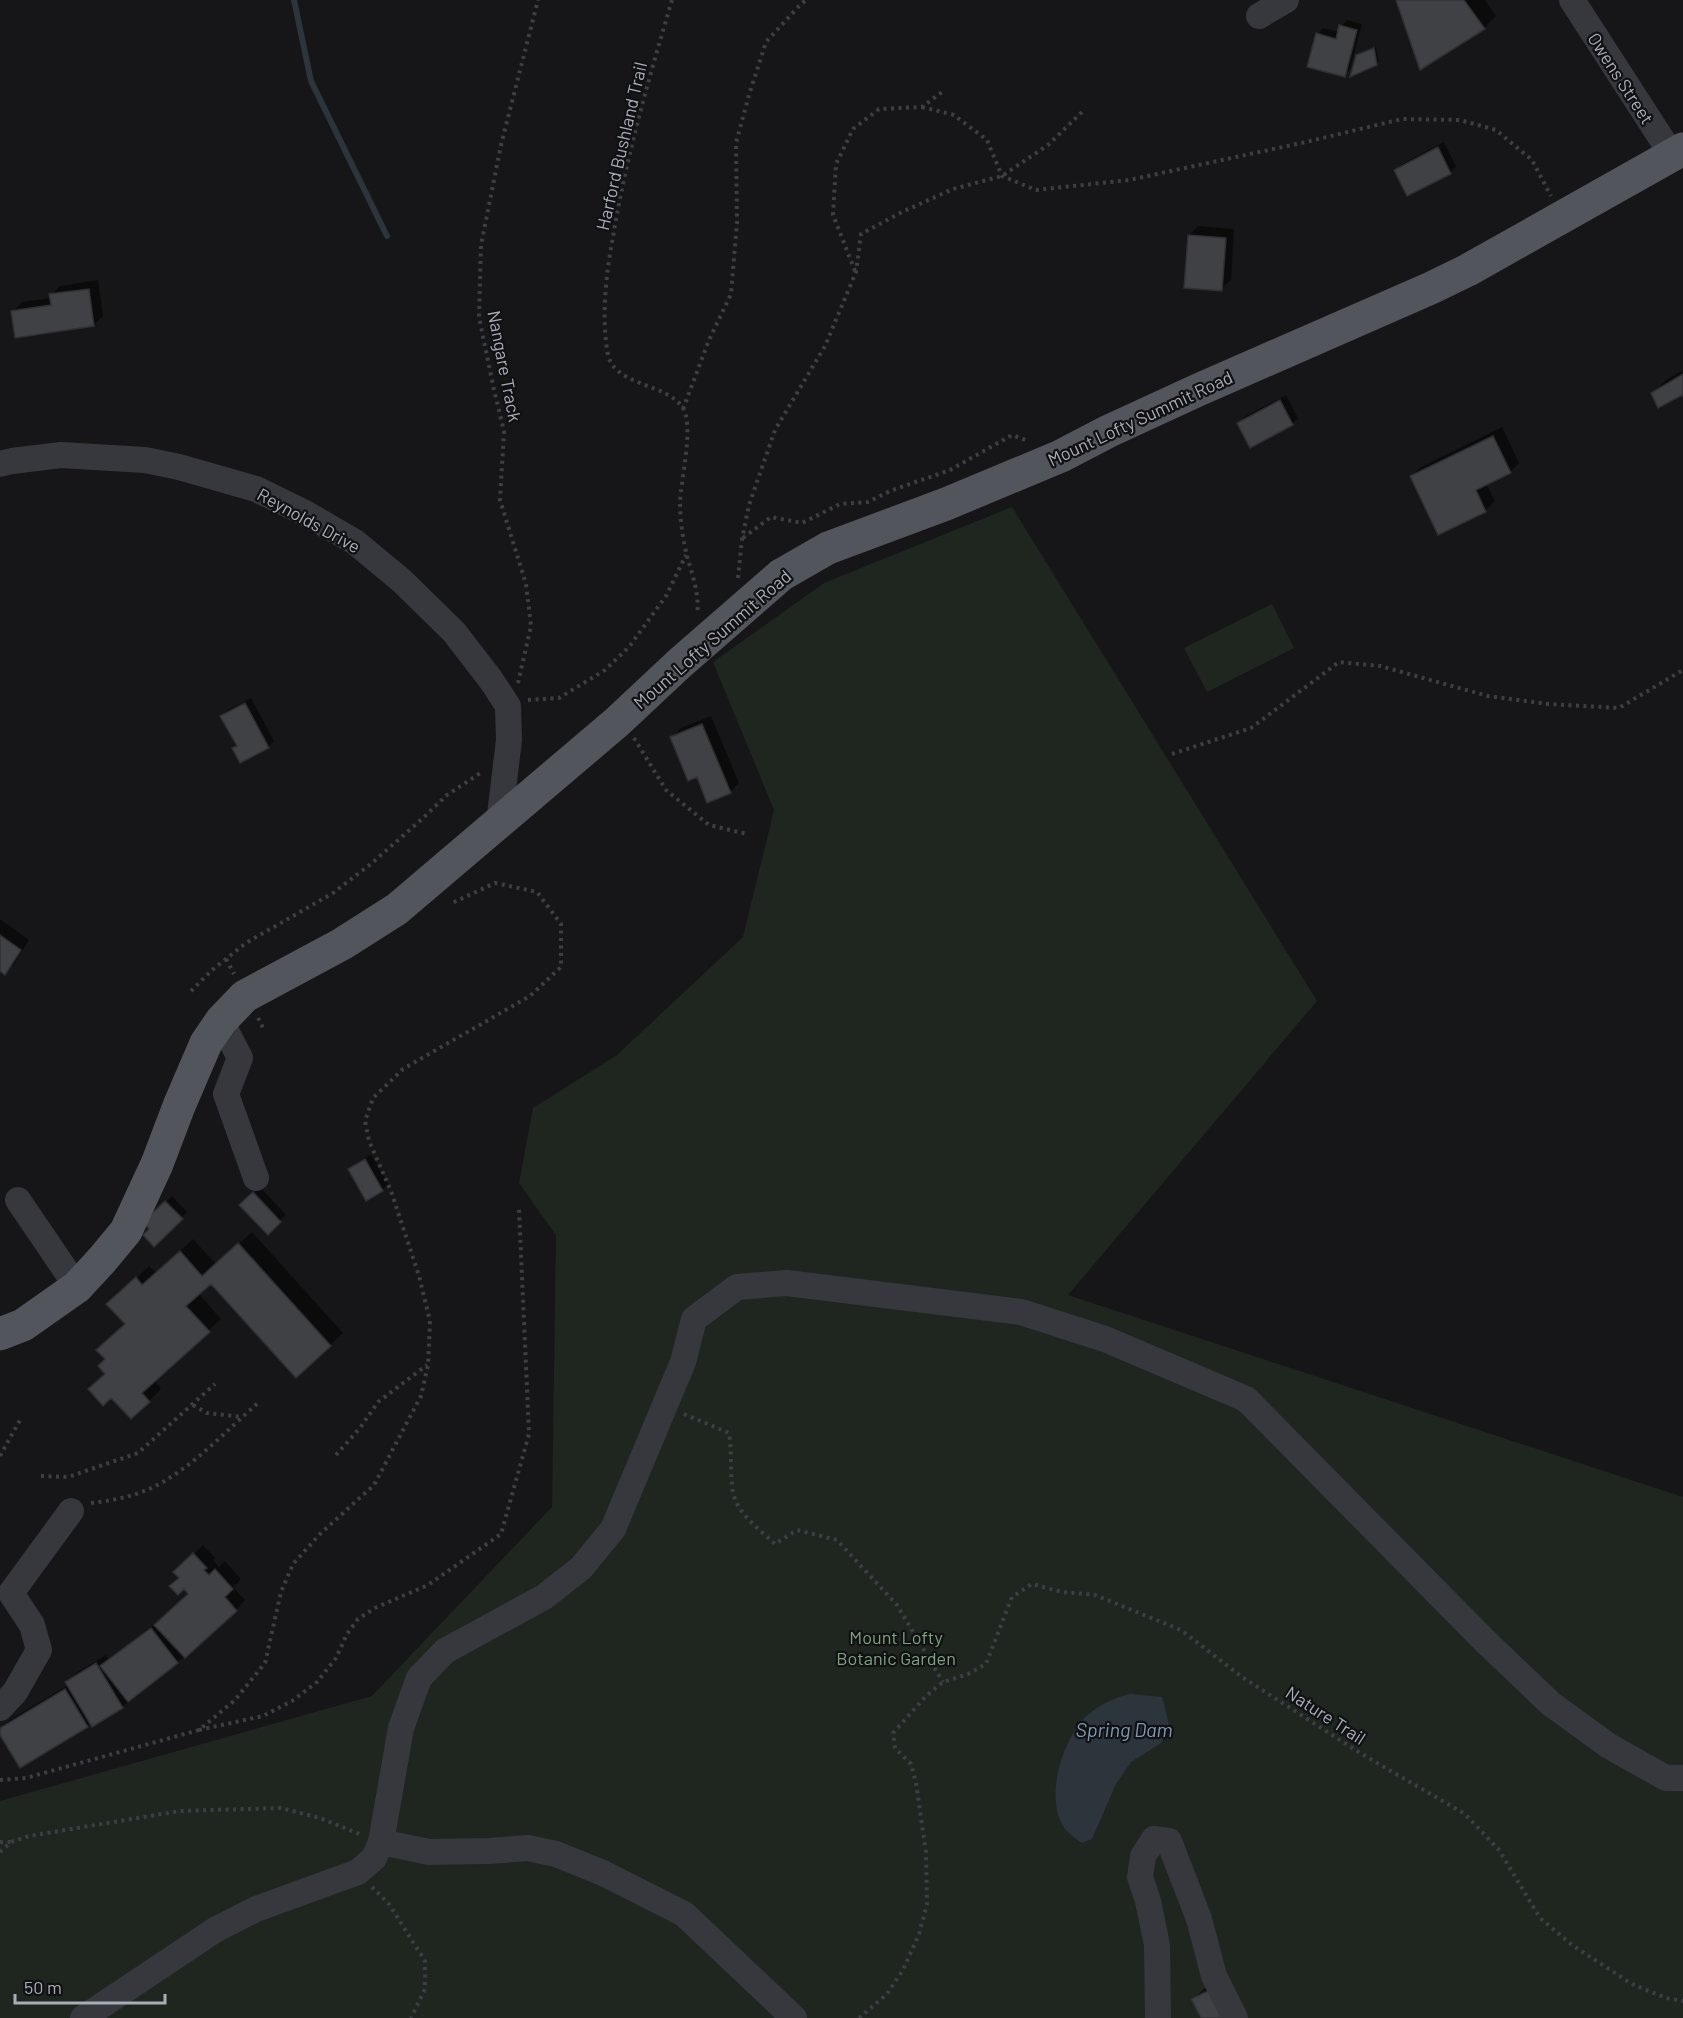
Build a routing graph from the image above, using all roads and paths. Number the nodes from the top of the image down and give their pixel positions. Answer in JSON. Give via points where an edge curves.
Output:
{"nodes":[{"id":1,"x":538,"y":0,"type":"edge"},
{"id":2,"x":672,"y":0,"type":"edge"},
{"id":3,"x":806,"y":0,"type":"edge"},
{"id":4,"x":1286,"y":0,"type":"edge"},
{"id":5,"x":1572,"y":0,"type":"edge"},
{"id":6,"x":1259,"y":16,"type":"dead end"},
{"id":7,"x":942,"y":92,"type":"dead end"},
{"id":8,"x":922,"y":107,"type":"junction"},
{"id":9,"x":1082,"y":112,"type":"dead end"},
{"id":10,"x":1677,"y":152,"type":"edge"},
{"id":11,"x":1002,"y":176,"type":"junction"},
{"id":12,"x":1561,"y":217,"type":"junction"},
{"id":13,"x":856,"y":272,"type":"junction"},
{"id":14,"x":683,"y":409,"type":"junction"},
{"id":15,"x":1061,"y":456,"type":"junction"},
{"id":16,"x":0,"y":464,"type":"edge"},
{"id":17,"x":742,"y":538,"type":"junction"},
{"id":18,"x":686,"y":554,"type":"junction"},
{"id":19,"x":735,"y":614,"type":"junction"},
{"id":20,"x":695,"y":618,"type":"dead end"},
{"id":21,"x":1683,"y":670,"type":"edge"},
{"id":22,"x":517,"y":690,"type":"dead end"},
{"id":23,"x":525,"y":700,"type":"dead end"},
{"id":24,"x":617,"y":722,"type":"junction"},
{"id":25,"x":1172,"y":754,"type":"dead end"},
{"id":26,"x":506,"y":757,"type":"junction"},
{"id":27,"x":499,"y":823,"type":"junction"},
{"id":28,"x":747,"y":834,"type":"dead end"},
{"id":29,"x":450,"y":904,"type":"dead end"},
{"id":30,"x":191,"y":991,"type":"dead end"},
{"id":31,"x":257,"y":1016,"type":"dead end"},
{"id":32,"x":221,"y":1021,"type":"junction"},
{"id":33,"x":263,"y":1028,"type":"dead end"},
{"id":34,"x":256,"y":1178,"type":"dead end"},
{"id":35,"x":18,"y":1200,"type":"dead end"},
{"id":36,"x":519,"y":1209,"type":"dead end"},
{"id":37,"x":76,"y":1287,"type":"junction"},
{"id":38,"x":0,"y":1334,"type":"edge"},
{"id":39,"x":428,"y":1365,"type":"junction"},
{"id":40,"x":215,"y":1384,"type":"dead end"},
{"id":41,"x":258,"y":1403,"type":"dead end"},
{"id":42,"x":193,"y":1405,"type":"junction"},
{"id":43,"x":665,"y":1406,"type":"junction"},
{"id":44,"x":243,"y":1416,"type":"junction"},
{"id":45,"x":20,"y":1420,"type":"dead end"},
{"id":46,"x":336,"y":1455,"type":"dead end"},
{"id":47,"x":0,"y":1456,"type":"edge"},
{"id":48,"x":41,"y":1476,"type":"dead end"},
{"id":49,"x":80,"y":1507,"type":"joint"},
{"id":50,"x":944,"y":1682,"type":"junction"},
{"id":51,"x":0,"y":1708,"type":"edge"},
{"id":52,"x":199,"y":1730,"type":"junction"},
{"id":53,"x":1683,"y":1778,"type":"edge"},
{"id":54,"x":0,"y":1780,"type":"edge"},
{"id":55,"x":0,"y":1842,"type":"edge"},
{"id":56,"x":11,"y":1842,"type":"junction"},
{"id":57,"x":381,"y":1842,"type":"junction"},
{"id":58,"x":0,"y":1852,"type":"edge"},
{"id":59,"x":358,"y":1872,"type":"junction"},
{"id":60,"x":1683,"y":2001,"type":"edge"},
{"id":61,"x":83,"y":2018,"type":"edge"},
{"id":62,"x":411,"y":2018,"type":"edge"},
{"id":63,"x":794,"y":2018,"type":"edge"},
{"id":64,"x":860,"y":2018,"type":"edge"},
{"id":65,"x":1158,"y":2018,"type":"edge"},
{"id":66,"x":1235,"y":2018,"type":"edge"}],
"edges":[{"from":1,"to":22,"type":"path","name":"Nangare Track","via":[[501,145],[481,245],[479,317],[504,431],[500,500],[526,584],[531,626]]},
{"from":2,"to":14,"type":"path","name":"Harford Bushland Trail","via":[[621,186],[605,281],[606,331],[608,357],[620,373],[673,397]]},
{"from":3,"to":14,"type":"path","via":[[766,42],[749,95],[736,143],[737,222],[731,294]]},
{"from":4,"to":6,"type":"street"},
{"from":5,"to":10,"type":"street","name":"Owens Street"},
{"from":7,"to":8,"type":"path"},
{"from":8,"to":11,"type":"path","via":[[954,115],[987,140]]},
{"from":8,"to":13,"type":"path","via":[[879,110],[853,129],[836,164],[833,214]]},
{"from":9,"to":11,"type":"path","via":[[1048,145]]},
{"from":10,"to":12,"type":"main road","name":"Mount Lofty Summit Road"},
{"from":11,"to":12,"type":"path","via":[[1036,190],[1129,180],[1402,120],[1460,120],[1496,130],[1532,160]]},
{"from":11,"to":13,"type":"path","via":[[952,189],[861,234]]},
{"from":12,"to":15,"type":"main road","name":"Mount Lofty Summit Road","via":[[1431,288],[1198,390]]},
{"from":13,"to":17,"type":"path","via":[[825,346],[775,430]]},
{"from":14,"to":18,"type":"path","via":[[688,425],[680,504]]},
{"from":15,"to":17,"type":"path","via":[[1012,435],[950,470],[868,502],[840,504],[802,523],[771,517]]},
{"from":15,"to":19,"type":"main road","name":"Mount Lofty Summit Road","via":[[828,548],[781,575]]},
{"from":16,"to":26,"type":"street","name":"Reynolds Drive","via":[[61,455],[145,460],[256,489],[305,513],[355,542],[454,632],[508,706]]},
{"from":17,"to":19,"type":"path"},
{"from":18,"to":20,"type":"path","via":[[694,578],[698,612]]},
{"from":18,"to":23,"type":"path","via":[[666,596],[629,647],[605,670],[559,698]]},
{"from":19,"to":24,"type":"main road","name":"Mount Lofty Summit Road"},
{"from":21,"to":25,"type":"path","via":[[1619,708],[1488,696],[1380,666],[1339,662],[1251,728]]},
{"from":24,"to":27,"type":"main road","name":"Mount Lofty Summit Road"},
{"from":24,"to":28,"type":"path","via":[[634,739],[666,790],[709,825]]},
{"from":26,"to":27,"type":"street","name":"Reynolds Drive"},
{"from":26,"to":30,"type":"path","via":[[447,795],[333,893],[246,943]]},
{"from":27,"to":32,"type":"main road","name":"Mount Lofty Summit Road","via":[[397,909],[342,944],[245,996]]},
{"from":29,"to":39,"type":"path","via":[[495,883],[537,892],[561,924],[561,967],[530,996],[403,1069],[373,1098],[365,1121],[369,1142],[391,1191],[419,1276],[430,1321]]},
{"from":31,"to":33,"type":"path"},
{"from":32,"to":34,"type":"street","via":[[240,1058],[226,1094]]},
{"from":32,"to":37,"type":"main road","name":"Mount Lofty Summit Road","via":[[206,1043],[126,1231]]},
{"from":35,"to":37,"type":"street"},
{"from":36,"to":52,"type":"path","via":[[529,1434],[501,1534],[428,1585],[358,1619],[317,1682],[292,1701],[263,1716]]},
{"from":37,"to":38,"type":"main road","name":"Mount Lofty Summit Road","via":[[23,1325]]},
{"from":39,"to":46,"type":"path","via":[[378,1402]]},
{"from":39,"to":52,"type":"path","via":[[421,1396],[374,1485],[293,1564],[281,1592],[266,1663],[235,1700]]},
{"from":40,"to":42,"type":"path"},
{"from":41,"to":44,"type":"path"},
{"from":42,"to":44,"type":"path","via":[[207,1413]]},
{"from":42,"to":48,"type":"path","via":[[138,1453],[68,1477]]},
{"from":43,"to":50,"type":"path","via":[[729,1433],[732,1488],[742,1513],[775,1544],[797,1530],[837,1540],[897,1605]]},
{"from":43,"to":53,"type":"street","via":[[683,1362],[694,1319],[737,1287],[787,1283],[1021,1311],[1105,1339],[1246,1399],[1551,1704],[1609,1746],[1666,1778]]},
{"from":43,"to":57,"type":"street","via":[[613,1529],[581,1568],[544,1597],[445,1651],[419,1677],[401,1728]]},
{"from":44,"to":49,"type":"path","via":[[177,1474],[148,1490]]},
{"from":45,"to":47,"type":"path"},
{"from":49,"to":51,"type":"street","via":[[11,1593],[32,1625],[39,1650],[15,1692]]},
{"from":50,"to":60,"type":"path","name":"Nature Trail","via":[[986,1664],[1012,1597],[1032,1584],[1095,1595],[1181,1630],[1242,1677],[1465,1814],[1499,1850],[1540,1918],[1572,1945],[1632,1984]]},
{"from":50,"to":64,"type":"path","name":"Nature Trail","via":[[893,1733],[895,1748],[911,1764],[915,1783],[926,1852],[927,1904],[903,1970],[887,1994]]},
{"from":52,"to":54,"type":"path","via":[[26,1778]]},
{"from":55,"to":56,"type":"path"},
{"from":56,"to":57,"type":"path","via":[[180,1811],[281,1808],[320,1818]]},
{"from":56,"to":58,"type":"path"},
{"from":57,"to":59,"type":"street","via":[[374,1858]]},
{"from":57,"to":63,"type":"street","via":[[429,1852],[528,1848],[556,1854],[603,1873],[684,1914]]},
{"from":59,"to":61,"type":"street","via":[[256,1909],[215,1930]]},
{"from":59,"to":62,"type":"path","via":[[389,1904],[425,1961],[425,1989]]},
{"from":65,"to":66,"type":"street","via":[[1157,1945],[1140,1877],[1143,1856],[1154,1839],[1169,1841],[1199,1919],[1214,1976]]}]}
